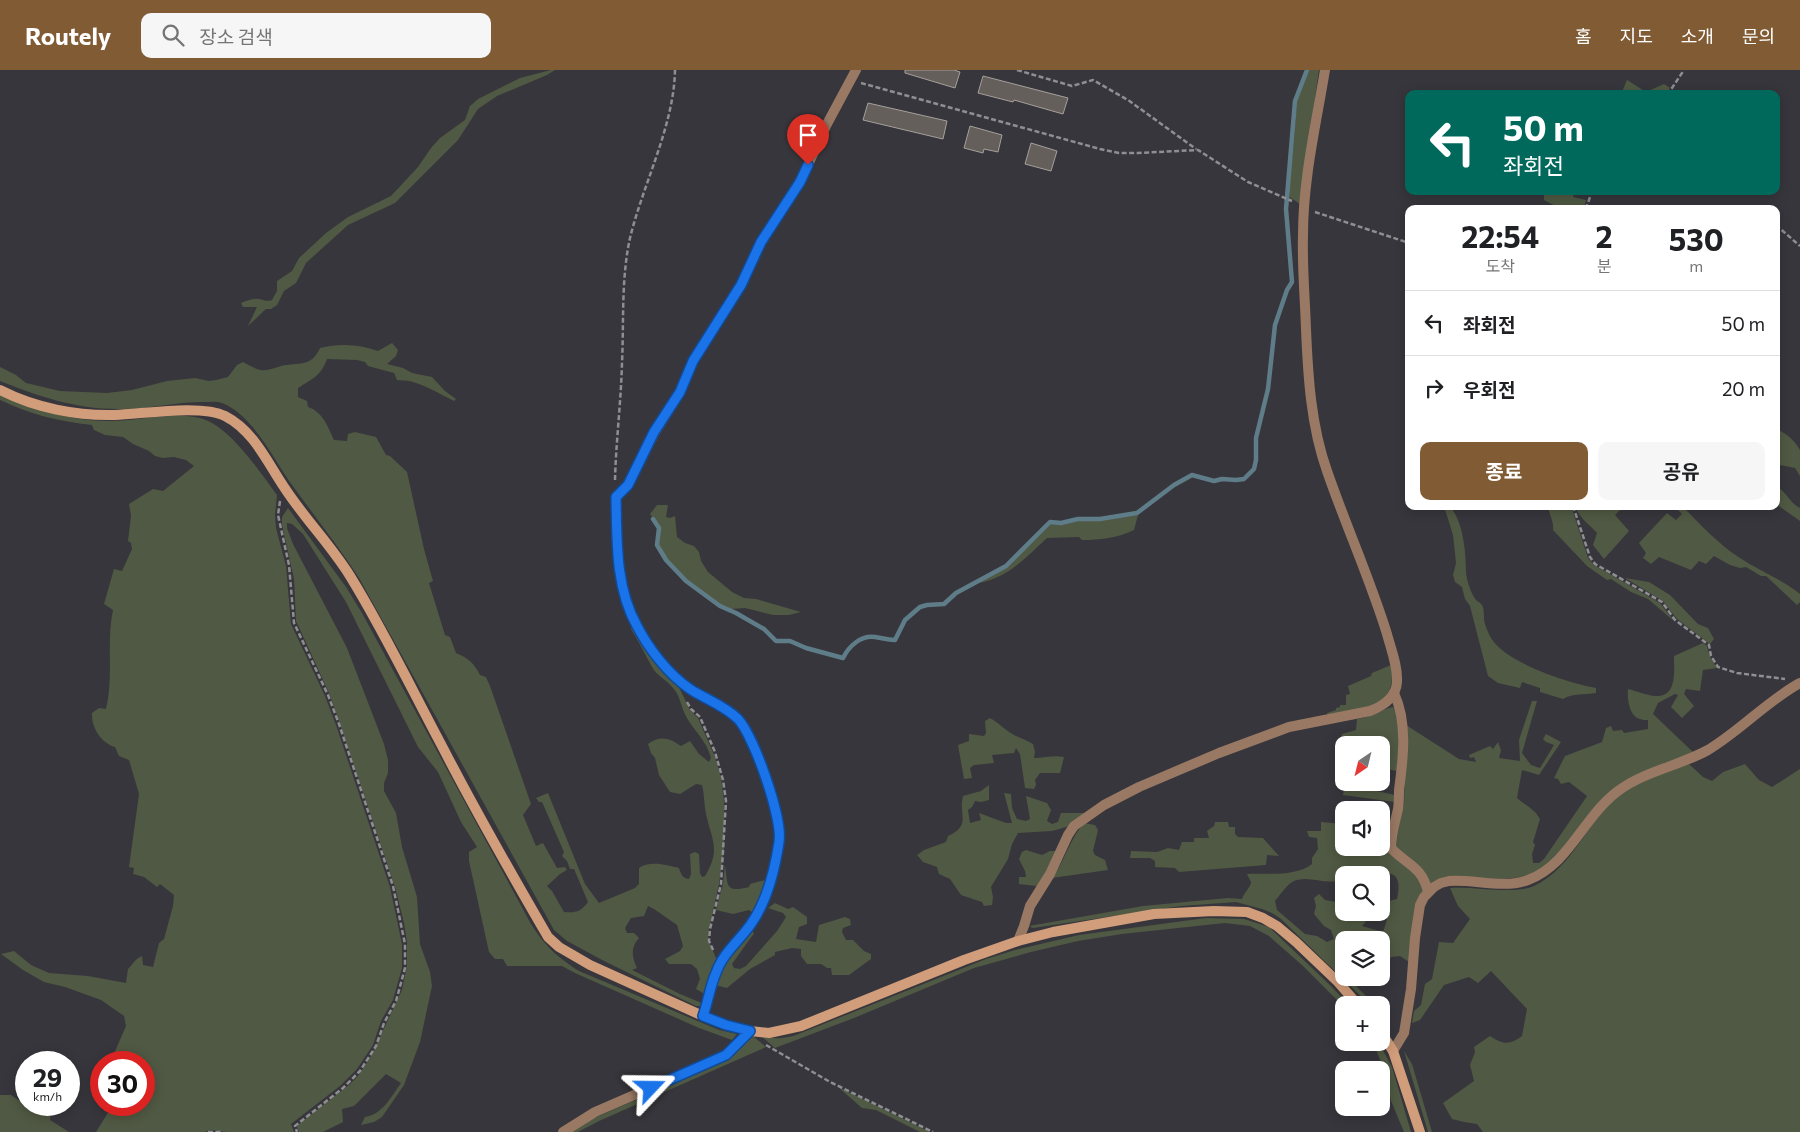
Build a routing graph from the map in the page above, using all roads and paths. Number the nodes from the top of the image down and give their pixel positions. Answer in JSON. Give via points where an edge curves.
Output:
{"nodes":[{"id":1,"x":675,"y":70,"type":"edge"},
{"id":2,"x":856,"y":70,"type":"edge"},
{"id":3,"x":1016,"y":70,"type":"edge"},
{"id":4,"x":1325,"y":70,"type":"edge"},
{"id":5,"x":1684,"y":70,"type":"edge"},
{"id":6,"x":851,"y":80,"type":"junction"},
{"id":7,"x":1669,"y":90,"type":"edge"},
{"id":8,"x":1198,"y":150,"type":"junction"},
{"id":9,"x":1305,"y":208,"type":"junction"},
{"id":10,"x":1780,"y":229,"type":"edge"},
{"id":11,"x":1405,"y":242,"type":"edge"},
{"id":12,"x":1800,"y":246,"type":"edge"},
{"id":13,"x":0,"y":390,"type":"edge"},
{"id":14,"x":284,"y":488,"type":"junction"},
{"id":15,"x":616,"y":497,"type":"junction"},
{"id":16,"x":1574,"y":510,"type":"edge"},
{"id":17,"x":1798,"y":684,"type":"edge"},
{"id":18,"x":1394,"y":693,"type":"junction"},
{"id":19,"x":686,"y":700,"type":"dead end"},
{"id":20,"x":1428,"y":892,"type":"junction"},
{"id":21,"x":1018,"y":941,"type":"junction"},
{"id":22,"x":720,"y":964,"type":"junction"},
{"id":23,"x":1350,"y":996,"type":"edge"},
{"id":24,"x":703,"y":1016,"type":"junction"},
{"id":25,"x":750,"y":1031,"type":"junction"},
{"id":26,"x":1390,"y":1046,"type":"edge"},
{"id":27,"x":1393,"y":1050,"type":"junction"},
{"id":28,"x":208,"y":1132,"type":"edge"},
{"id":29,"x":222,"y":1132,"type":"edge"},
{"id":30,"x":298,"y":1132,"type":"edge"},
{"id":31,"x":563,"y":1132,"type":"edge"},
{"id":32,"x":933,"y":1132,"type":"edge"},
{"id":33,"x":1420,"y":1132,"type":"edge"}],
"edges":[{"from":1,"to":15,"type":"path","via":[[662,136],[626,258]]},
{"from":2,"to":6,"type":"street"},
{"from":3,"to":8,"type":"path","via":[[1072,86],[1093,80],[1128,100]]},
{"from":4,"to":9,"type":"street"},
{"from":5,"to":7,"type":"path"},
{"from":6,"to":8,"type":"path","via":[[1100,149],[1138,153]]},
{"from":6,"to":15,"type":"street","via":[[826,124],[800,182],[761,242],[741,285],[700,349],[628,485]]},
{"from":8,"to":9,"type":"path","via":[[1248,182]]},
{"from":9,"to":11,"type":"path"},
{"from":9,"to":18,"type":"street","via":[[1308,381],[1319,446],[1377,602],[1396,666]]},
{"from":10,"to":12,"type":"path"},
{"from":13,"to":14,"type":"main road","via":[[22,400],[74,413],[115,415],[206,411],[222,415],[236,423],[262,450]]},
{"from":14,"to":24,"type":"main road","via":[[349,574],[548,937],[581,961]]},
{"from":14,"to":30,"type":"path","via":[[278,515],[289,565],[294,623],[339,724],[394,886],[405,944],[405,968],[396,1001],[376,1046],[360,1071],[295,1126]]},
{"from":15,"to":22,"type":"street","via":[[622,580],[629,610],[637,626],[677,679],[737,718],[746,730],[775,807],[779,840],[769,884],[752,923]]},
{"from":16,"to":17,"type":"path","via":[[1590,557],[1596,564],[1662,602],[1675,620],[1709,645],[1718,666],[1737,673],[1789,679]]},
{"from":17,"to":20,"type":"street","via":[[1711,748],[1617,792],[1593,814],[1558,860],[1536,877],[1515,883],[1448,881]]},
{"from":18,"to":20,"type":"street","via":[[1401,715],[1403,753],[1391,848],[1420,872]]},
{"from":18,"to":21,"type":"street","via":[[1380,707],[1370,711],[1289,727],[1219,753],[1104,805],[1074,826],[1068,835],[1050,874],[1030,906]]},
{"from":19,"to":22,"type":"path","via":[[707,730],[724,780],[726,801],[721,884],[709,941]]},
{"from":20,"to":27,"type":"street","via":[[1418,915],[1404,1033]]},
{"from":21,"to":23,"type":"main road","via":[[1154,914],[1247,912],[1263,918],[1290,936]]},
{"from":21,"to":25,"type":"main road","via":[[801,1026],[769,1033]]},
{"from":22,"to":24,"type":"street"},
{"from":24,"to":25,"type":"main road"},
{"from":25,"to":31,"type":"street","via":[[726,1055],[595,1112]]},
{"from":25,"to":32,"type":"path","via":[[775,1052]]},
{"from":26,"to":27,"type":"main road"},
{"from":27,"to":33,"type":"main road"},
{"from":28,"to":29,"type":"path"}]}
